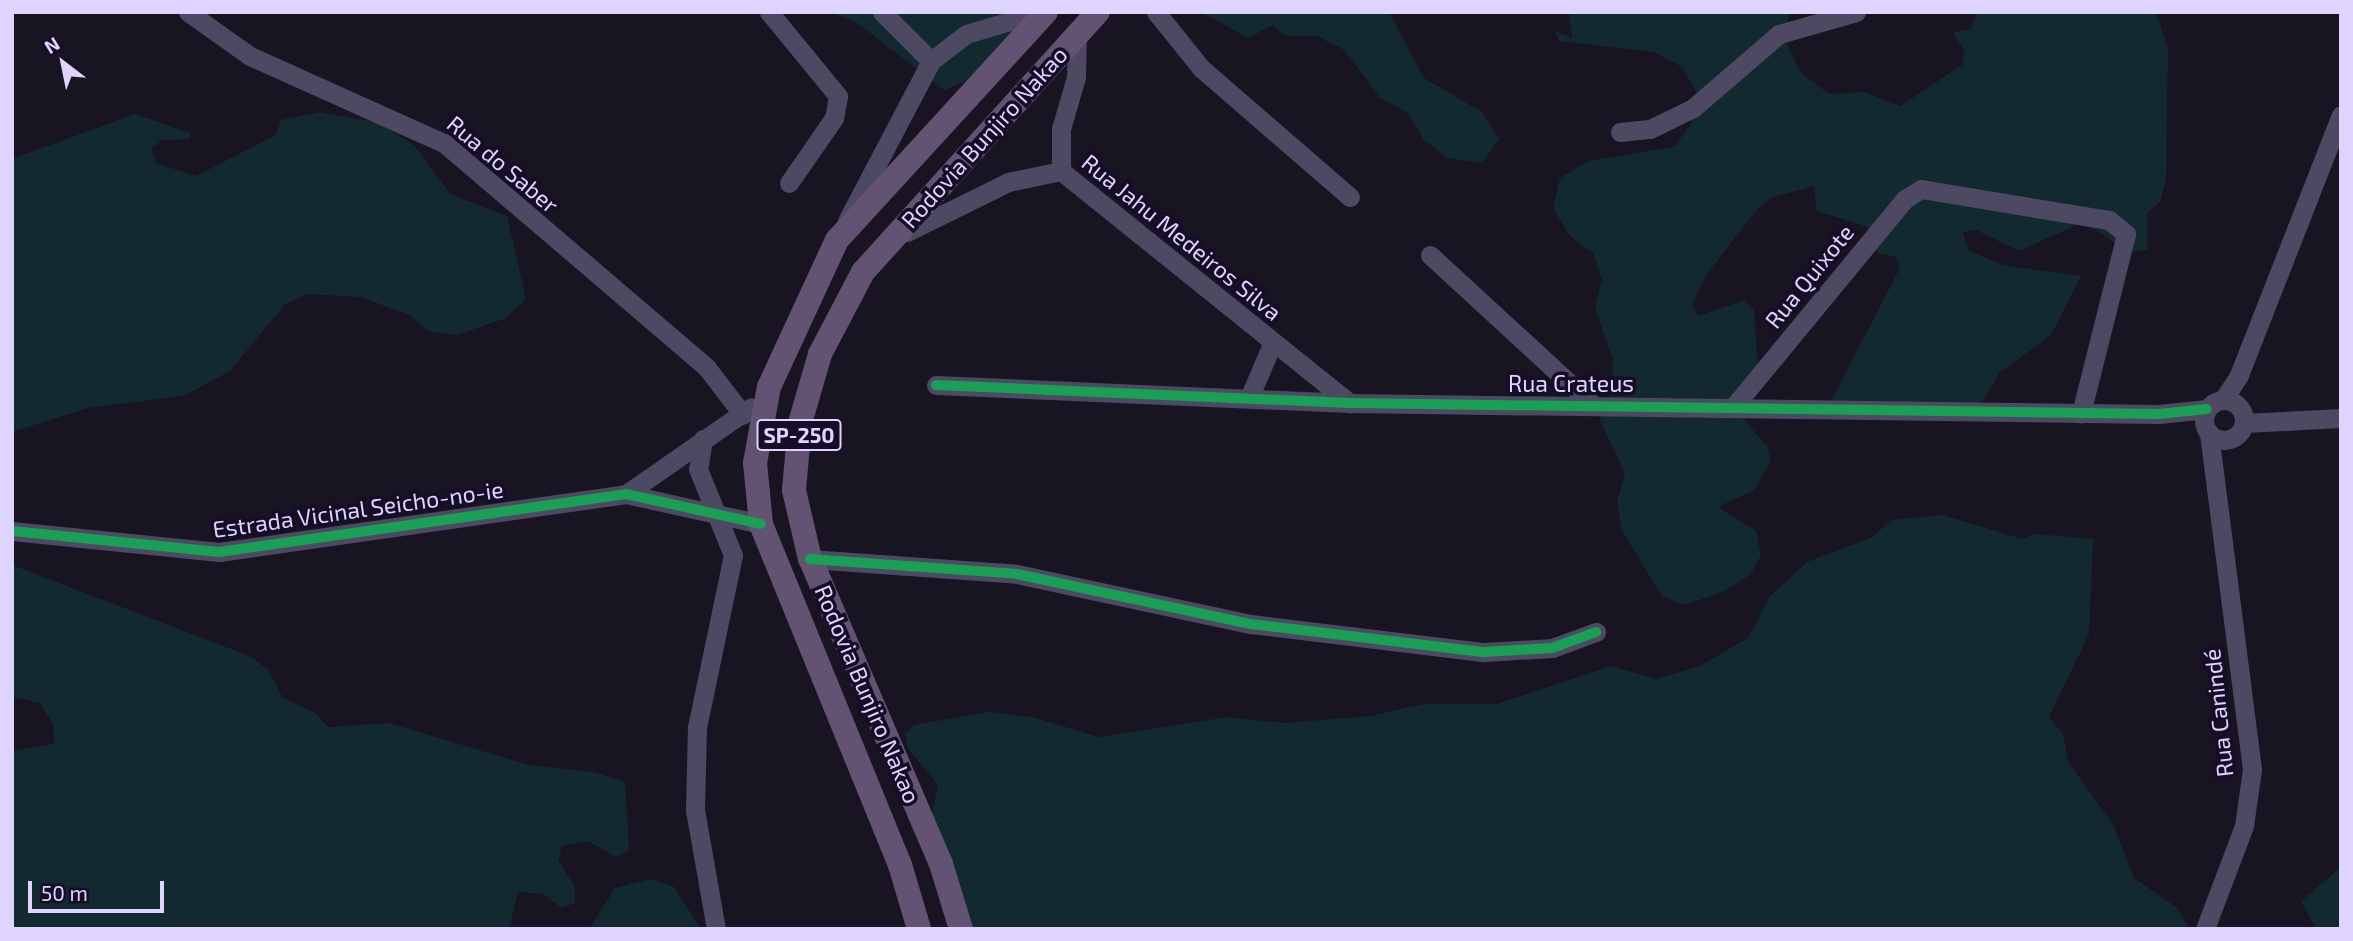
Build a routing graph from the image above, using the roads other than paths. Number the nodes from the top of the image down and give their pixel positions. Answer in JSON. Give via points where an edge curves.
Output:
{"nodes":[{"id":1,"x":188,"y":12,"type":"edge"},
{"id":2,"x":769,"y":12,"type":"edge"},
{"id":3,"x":882,"y":12,"type":"edge"},
{"id":4,"x":1041,"y":12,"type":"edge"},
{"id":5,"x":1046,"y":12,"type":"edge"},
{"id":6,"x":1098,"y":12,"type":"edge"},
{"id":7,"x":1156,"y":12,"type":"edge"},
{"id":8,"x":1856,"y":12,"type":"edge"},
{"id":9,"x":1077,"y":33,"type":"junction"},
{"id":10,"x":930,"y":61,"type":"junction"},
{"id":11,"x":2341,"y":116,"type":"edge"},
{"id":12,"x":1620,"y":132,"type":"dead end"},
{"id":13,"x":2320,"y":167,"type":"junction"},
{"id":14,"x":2341,"y":167,"type":"edge"},
{"id":15,"x":1061,"y":171,"type":"junction"},
{"id":16,"x":789,"y":183,"type":"dead end"},
{"id":17,"x":1350,"y":197,"type":"dead end"},
{"id":18,"x":837,"y":240,"type":"junction"},
{"id":19,"x":1430,"y":255,"type":"dead end"},
{"id":20,"x":863,"y":272,"type":"junction"},
{"id":21,"x":1273,"y":342,"type":"junction"},
{"id":22,"x":936,"y":385,"type":"dead end"},
{"id":23,"x":769,"y":387,"type":"junction"},
{"id":24,"x":1249,"y":398,"type":"junction"},
{"id":25,"x":1350,"y":403,"type":"junction"},
{"id":26,"x":1592,"y":404,"type":"junction"},
{"id":27,"x":1735,"y":405,"type":"junction"},
{"id":28,"x":2081,"y":413,"type":"junction"},
{"id":29,"x":743,"y":415,"type":"junction"},
{"id":30,"x":2225,"y":418,"type":"junction"},
{"id":31,"x":2341,"y":418,"type":"edge"},
{"id":32,"x":703,"y":439,"type":"junction"},
{"id":33,"x":626,"y":494,"type":"junction"},
{"id":34,"x":722,"y":516,"type":"junction"},
{"id":35,"x":761,"y":524,"type":"junction"},
{"id":36,"x":12,"y":531,"type":"edge"},
{"id":37,"x":810,"y":559,"type":"junction"},
{"id":38,"x":1596,"y":632,"type":"dead end"},
{"id":39,"x":716,"y":929,"type":"edge"},
{"id":40,"x":919,"y":929,"type":"edge"},
{"id":41,"x":961,"y":929,"type":"edge"},
{"id":42,"x":2205,"y":929,"type":"edge"}],
"edges":[{"from":1,"to":29,"type":"street","name":"Rua do Saber","via":[[250,56],[444,143],[707,368]]},
{"from":2,"to":16,"type":"street","via":[[838,96],[834,118]]},
{"from":3,"to":10,"type":"street"},
{"from":4,"to":10,"type":"street","via":[[966,34]]},
{"from":5,"to":18,"type":"main road","name":"Rodovia Bunjiro Nakao","number":"SP-250"},
{"from":6,"to":9,"type":"main road","name":"Rodovia Bunjiro Nakao","number":"SP-250"},
{"from":7,"to":17,"type":"street","via":[[1201,68]]},
{"from":8,"to":12,"type":"street","via":[[1793,27],[1693,108],[1650,129]]},
{"from":9,"to":15,"type":"street","name":"Rua Jahu Medeiros Silva","via":[[1076,77],[1060,129]]},
{"from":9,"to":20,"type":"main road","name":"Rodovia Bunjiro Nakao","number":"SP-250"},
{"from":10,"to":18,"type":"street"},
{"from":11,"to":13,"type":"street","name":"Rua Canindé"},
{"from":13,"to":14,"type":"street"},
{"from":13,"to":30,"type":"street","name":"Rua Canindé"},
{"from":15,"to":20,"type":"street","via":[[1008,182],[951,206],[915,225]]},
{"from":15,"to":21,"type":"street","name":"Rua Jahu Medeiros Silva"},
{"from":18,"to":23,"type":"main road","name":"Rodovia Bunjiro Nakao","number":"SP-250"},
{"from":19,"to":26,"type":"street"},
{"from":20,"to":37,"type":"main road","name":"Rodovia Bunjiro Nakao","number":"SP-250","via":[[820,354],[800,424],[794,490]]},
{"from":21,"to":24,"type":"street"},
{"from":21,"to":25,"type":"street","name":"Rua Jahu Medeiros Silva"},
{"from":22,"to":24,"type":"street","name":"Rua Crateus"},
{"from":23,"to":29,"type":"street"},
{"from":23,"to":35,"type":"main road","name":"Rodovia Bunjiro Nakao","number":"SP-250","via":[[755,463]]},
{"from":24,"to":25,"type":"street","name":"Rua Crateus"},
{"from":25,"to":26,"type":"street","name":"Rua Crateus"},
{"from":26,"to":27,"type":"street","name":"Rua Crateus"},
{"from":27,"to":28,"type":"street","name":"Rua Crateus"},
{"from":27,"to":28,"type":"street","name":"Rua Quixote","via":[[1905,199],[1927,189],[2109,220],[2126,234]]},
{"from":28,"to":30,"type":"street","name":"Rua Crateus"},
{"from":29,"to":32,"type":"street"},
{"from":30,"to":31,"type":"street","name":"Rua Crateus"},
{"from":30,"to":42,"type":"street","name":"Rua Canindé","via":[[2218,485],[2252,769],[2244,826]]},
{"from":32,"to":33,"type":"street"},
{"from":32,"to":34,"type":"street","via":[[698,469]]},
{"from":33,"to":34,"type":"street"},
{"from":33,"to":36,"type":"street","name":"Estrada Vicinal Seicho-no-ie","via":[[219,552]]},
{"from":34,"to":35,"type":"street"},
{"from":34,"to":39,"type":"street","via":[[733,555],[702,695],[695,778],[699,846]]},
{"from":35,"to":40,"type":"main road","name":"Rodovia Bunjiro Nakao","number":"SP-250","via":[[900,865]]},
{"from":37,"to":38,"type":"street","via":[[1017,574],[1251,624],[1484,652],[1552,648]]},
{"from":37,"to":41,"type":"main road","name":"Rodovia Bunjiro Nakao","number":"SP-250","via":[[941,864]]}]}
